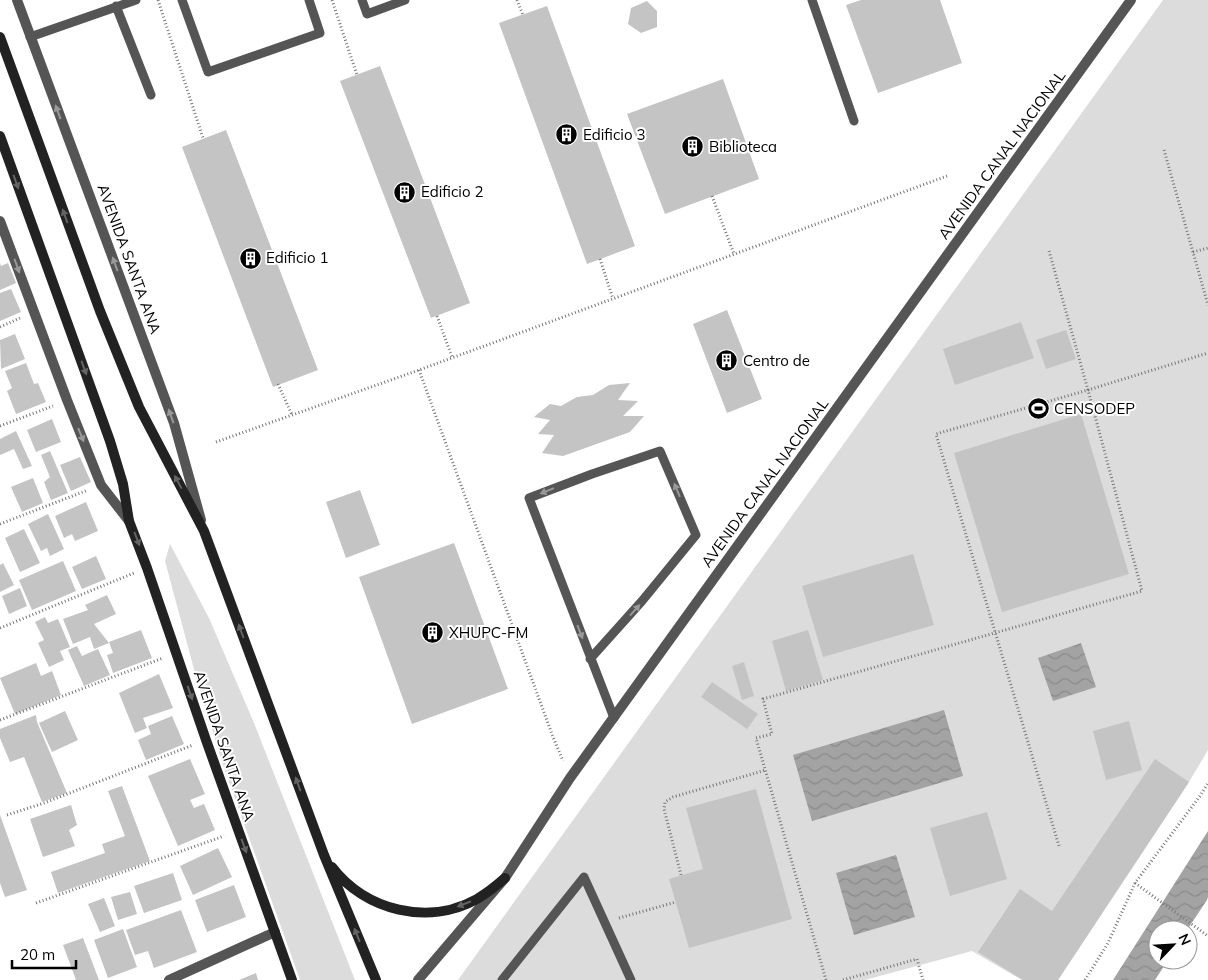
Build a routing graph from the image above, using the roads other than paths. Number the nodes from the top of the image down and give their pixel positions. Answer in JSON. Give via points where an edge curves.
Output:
{"nodes":[{"id":1,"x":17,"y":0,"type":"edge"},
{"id":2,"x":136,"y":0,"type":"edge"},
{"id":3,"x":182,"y":0,"type":"edge"},
{"id":4,"x":309,"y":0,"type":"edge"},
{"id":5,"x":362,"y":0,"type":"edge"},
{"id":6,"x":405,"y":0,"type":"edge"},
{"id":7,"x":812,"y":0,"type":"edge"},
{"id":8,"x":1131,"y":0,"type":"edge"},
{"id":9,"x":116,"y":6,"type":"junction"},
{"id":10,"x":0,"y":37,"type":"edge"},
{"id":11,"x":30,"y":37,"type":"junction"},
{"id":12,"x":151,"y":95,"type":"dead end"},
{"id":13,"x":854,"y":121,"type":"dead end"},
{"id":14,"x":0,"y":136,"type":"edge"},
{"id":15,"x":0,"y":221,"type":"edge"},
{"id":16,"x":130,"y":521,"type":"junction"},
{"id":17,"x":204,"y":531,"type":"junction"},
{"id":18,"x":590,"y":659,"type":"junction"},
{"id":19,"x":614,"y":718,"type":"junction"},
{"id":20,"x":324,"y":855,"type":"junction"},
{"id":21,"x":504,"y":878,"type":"junction"},
{"id":22,"x":275,"y":932,"type":"junction"},
{"id":23,"x":169,"y":980,"type":"edge"},
{"id":24,"x":292,"y":980,"type":"edge"},
{"id":25,"x":376,"y":980,"type":"edge"},
{"id":26,"x":418,"y":980,"type":"edge"},
{"id":27,"x":502,"y":980,"type":"edge"},
{"id":28,"x":631,"y":980,"type":"edge"}],
"edges":[{"from":1,"to":11,"type":"street","name":"AVENIDA SANTA ANA"},
{"from":2,"to":9,"type":"lane"},
{"from":3,"to":4,"type":"lane","via":[[208,72],[320,33]]},
{"from":5,"to":6,"type":"lane","via":[[367,14]]},
{"from":7,"to":13,"type":"lane"},
{"from":8,"to":19,"type":"street","name":"AVENIDA CANAL NACIONAL"},
{"from":9,"to":11,"type":"lane"},
{"from":9,"to":12,"type":"lane"},
{"from":17,"to":10,"type":"main road","name":"AVENIDA SANTA ANA","one_way":true,"via":[[139,407],[100,311]]},
{"from":17,"to":11,"type":"street","name":"AVENIDA SANTA ANA","one_way":true,"via":[[174,423]]},
{"from":14,"to":16,"type":"main road","name":"AVENIDA SANTA ANA","one_way":true,"via":[[110,440]]},
{"from":15,"to":16,"type":"street","name":"AVENIDA SANTA ANA","one_way":true,"via":[[101,485]]},
{"from":16,"to":22,"type":"main road","name":"AVENIDA SANTA ANA","one_way":true},
{"from":20,"to":17,"type":"main road","name":"AVENIDA SANTA ANA","one_way":true},
{"from":18,"to":18,"type":"lane","one_way":true,"via":[[696,535],[660,451],[529,498]]},
{"from":18,"to":19,"type":"lane"},
{"from":19,"to":21,"type":"street","name":"AVENIDA CANAL NACIONAL"},
{"from":21,"to":20,"type":"main road","one_way":true,"via":[[476,900],[459,906],[433,912],[406,911],[389,908],[359,893]]},
{"from":25,"to":20,"type":"main road","name":"AVENIDA SANTA ANA","one_way":true},
{"from":21,"to":26,"type":"street","name":"AVENIDA CANAL NACIONAL"},
{"from":22,"to":23,"type":"street"},
{"from":22,"to":24,"type":"main road","name":"AVENIDA SANTA ANA"},
{"from":27,"to":28,"type":"lane","via":[[584,877]]}]}
